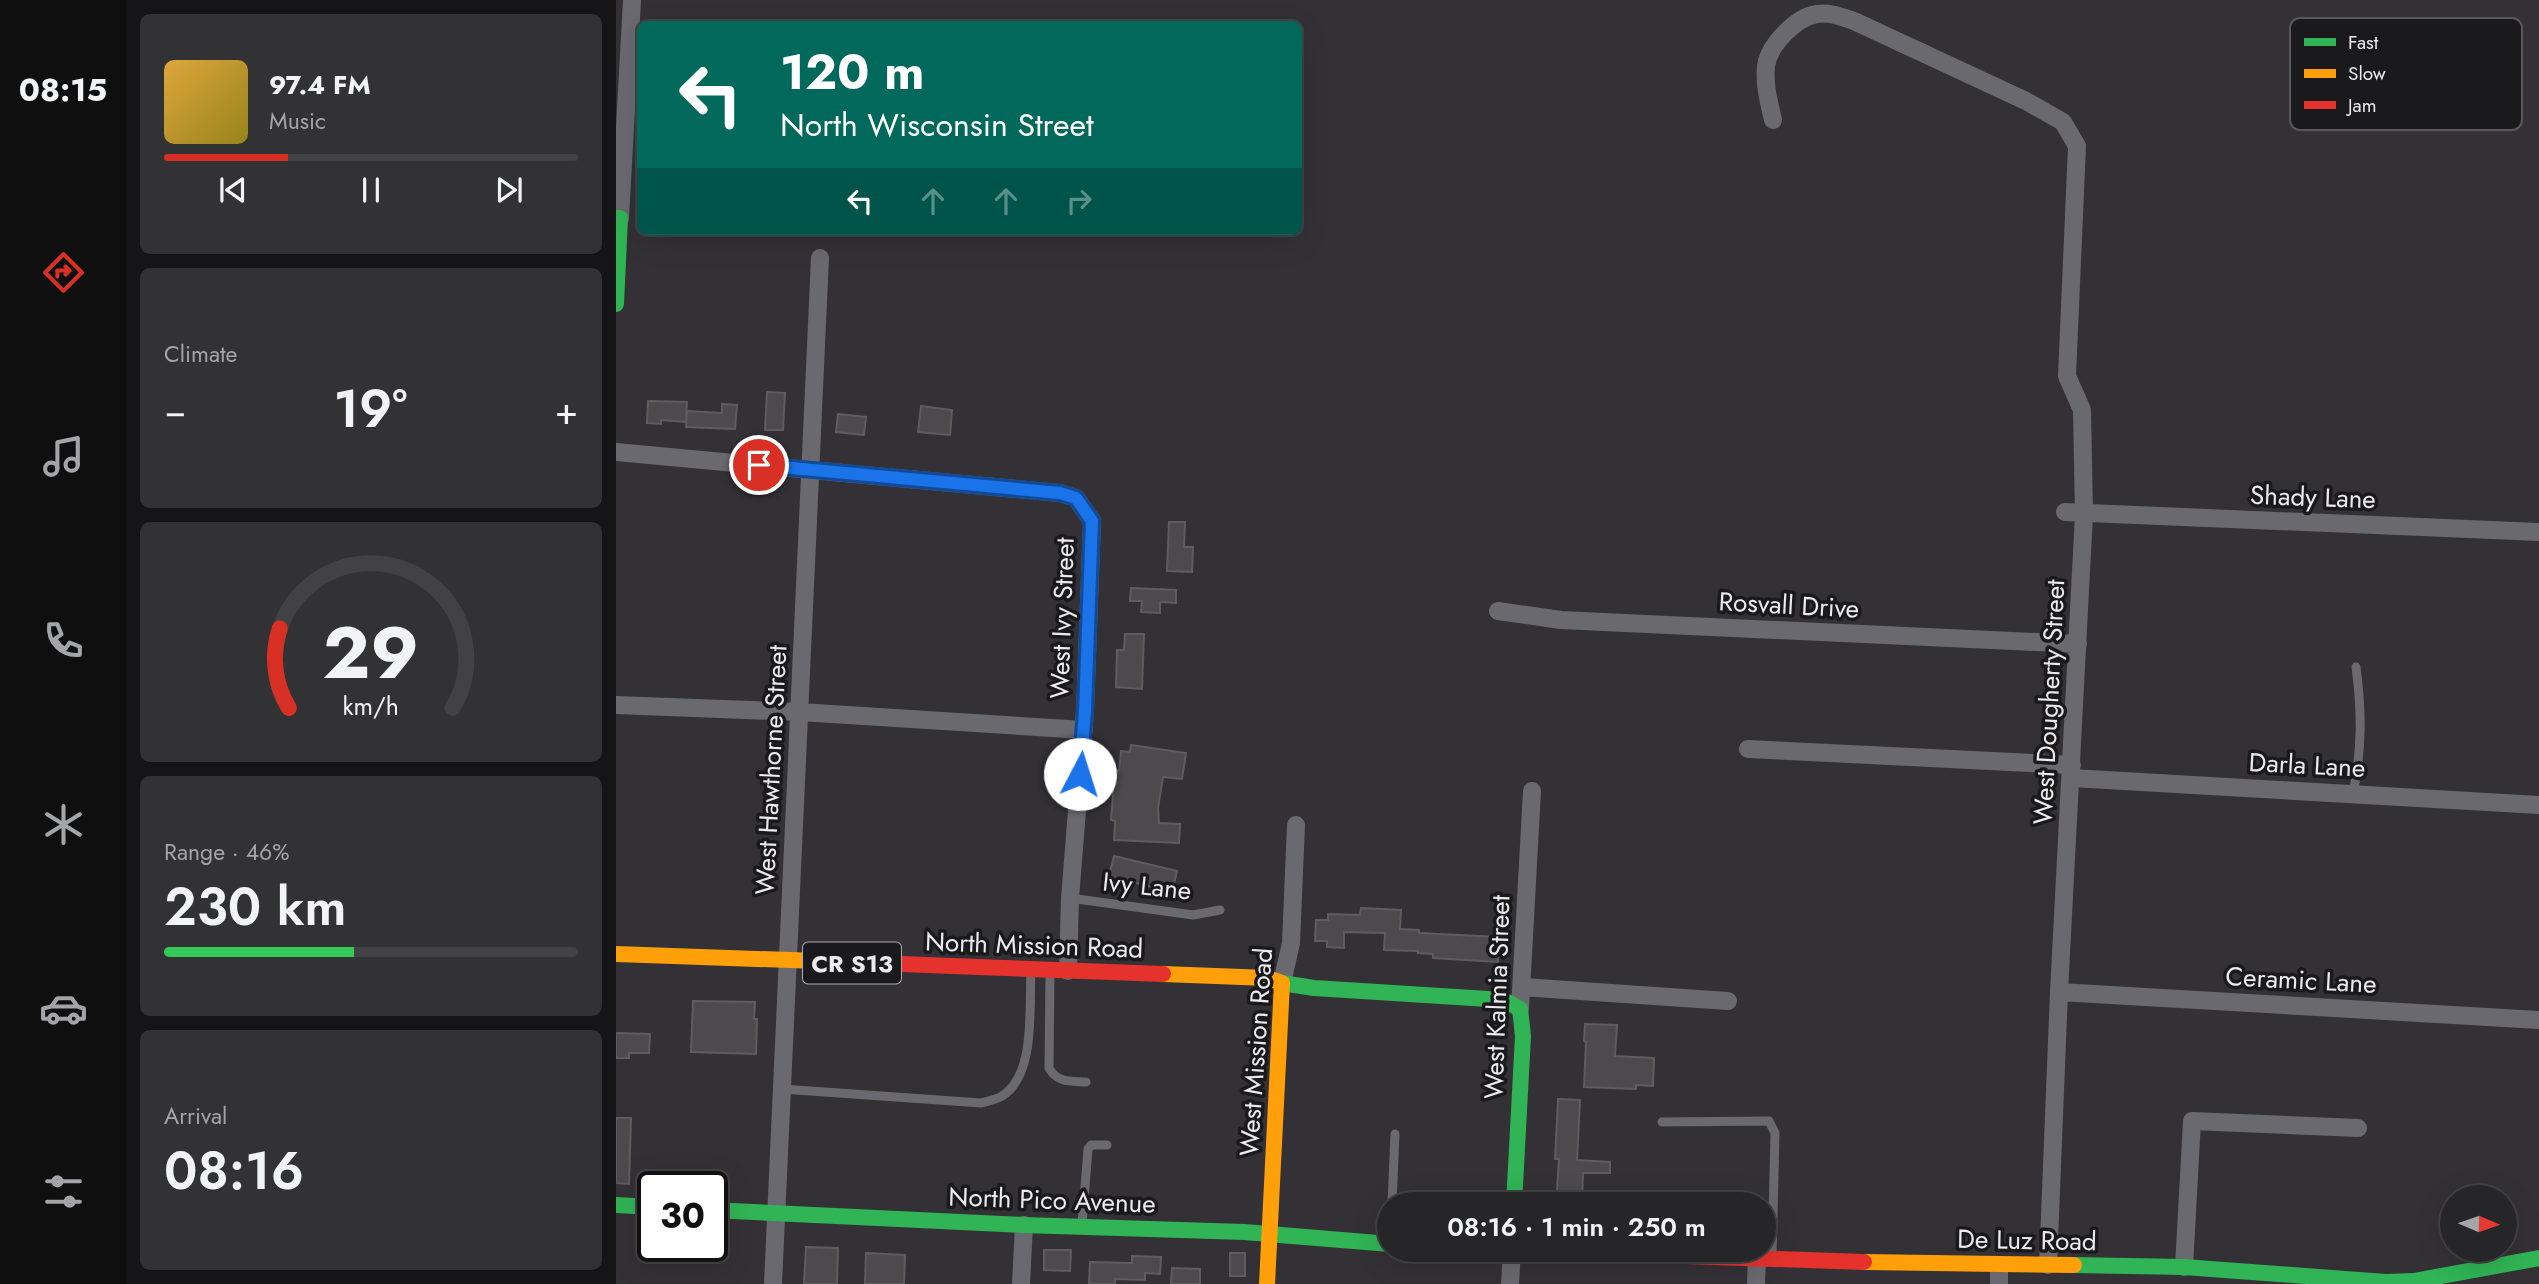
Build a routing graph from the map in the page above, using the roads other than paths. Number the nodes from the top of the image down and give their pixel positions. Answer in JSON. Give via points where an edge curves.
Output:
{"nodes":[{"id":1,"x":632,"y":0,"type":"edge"},
{"id":2,"x":1773,"y":120,"type":"dead end"},
{"id":3,"x":618,"y":218,"type":"edge"},
{"id":4,"x":820,"y":258,"type":"dead end"},
{"id":5,"x":616,"y":304,"type":"edge"},
{"id":6,"x":616,"y":452,"type":"edge"},
{"id":7,"x":811,"y":470,"type":"junction"},
{"id":8,"x":2065,"y":512,"type":"dead end"},
{"id":9,"x":2084,"y":514,"type":"junction"},
{"id":10,"x":2539,"y":532,"type":"edge"},
{"id":11,"x":1498,"y":611,"type":"dead end"},
{"id":12,"x":2078,"y":645,"type":"junction"},
{"id":13,"x":2356,"y":667,"type":"dead end"},
{"id":14,"x":616,"y":705,"type":"edge"},
{"id":15,"x":800,"y":712,"type":"junction"},
{"id":16,"x":1084,"y":730,"type":"junction"},
{"id":17,"x":1748,"y":749,"type":"dead end"},
{"id":18,"x":2072,"y":772,"type":"junction"},
{"id":19,"x":1532,"y":791,"type":"dead end"},
{"id":20,"x":2353,"y":794,"type":"junction"},
{"id":21,"x":2539,"y":806,"type":"edge"},
{"id":22,"x":1296,"y":825,"type":"dead end"},
{"id":23,"x":1070,"y":898,"type":"junction"},
{"id":24,"x":1220,"y":909,"type":"dead end"},
{"id":25,"x":616,"y":954,"type":"edge"},
{"id":26,"x":788,"y":961,"type":"junction"},
{"id":27,"x":1031,"y":970,"type":"junction"},
{"id":28,"x":1059,"y":971,"type":"junction"},
{"id":29,"x":1282,"y":983,"type":"junction"},
{"id":30,"x":1522,"y":987,"type":"junction"},
{"id":31,"x":2059,"y":992,"type":"junction"},
{"id":32,"x":1728,"y":1001,"type":"dead end"},
{"id":33,"x":1520,"y":1009,"type":"junction"},
{"id":34,"x":2539,"y":1020,"type":"edge"},
{"id":35,"x":1086,"y":1082,"type":"dead end"},
{"id":36,"x":782,"y":1089,"type":"junction"},
{"id":37,"x":1662,"y":1122,"type":"dead end"},
{"id":38,"x":2358,"y":1128,"type":"dead end"},
{"id":39,"x":1395,"y":1134,"type":"dead end"},
{"id":40,"x":1107,"y":1145,"type":"dead end"},
{"id":41,"x":1393,"y":1192,"type":"edge"},
{"id":42,"x":1515,"y":1192,"type":"edge"},
{"id":43,"x":1770,"y":1192,"type":"edge"},
{"id":44,"x":616,"y":1205,"type":"edge"},
{"id":45,"x":637,"y":1206,"type":"edge"},
{"id":46,"x":728,"y":1210,"type":"edge"},
{"id":47,"x":776,"y":1212,"type":"junction"},
{"id":48,"x":1024,"y":1225,"type":"junction"},
{"id":49,"x":1082,"y":1226,"type":"junction"},
{"id":50,"x":1270,"y":1234,"type":"junction"},
{"id":51,"x":1377,"y":1243,"type":"edge"},
{"id":52,"x":2539,"y":1258,"type":"edge"},
{"id":53,"x":1776,"y":1259,"type":"edge"},
{"id":54,"x":1510,"y":1262,"type":"edge"},
{"id":55,"x":1764,"y":1262,"type":"edge"},
{"id":56,"x":1999,"y":1265,"type":"junction"},
{"id":57,"x":2048,"y":1265,"type":"junction"},
{"id":58,"x":2184,"y":1267,"type":"junction"},
{"id":59,"x":773,"y":1284,"type":"edge"},
{"id":60,"x":1021,"y":1284,"type":"edge"},
{"id":61,"x":1267,"y":1284,"type":"edge"},
{"id":62,"x":1510,"y":1284,"type":"edge"},
{"id":63,"x":1756,"y":1284,"type":"edge"},
{"id":64,"x":1998,"y":1284,"type":"edge"}],
"edges":[{"from":1,"to":3,"type":"street"},
{"from":2,"to":9,"type":"street","name":"West Dougherty Street","via":[[1765,84],[1766,62],[1779,38],[1814,14],[1833,14],[2063,122],[2077,146],[2067,376],[2082,410]]},
{"from":3,"to":5,"type":"main road"},
{"from":4,"to":7,"type":"street","name":"West Hawthorne Street"},
{"from":6,"to":7,"type":"street"},
{"from":7,"to":15,"type":"street","name":"West Hawthorne Street"},
{"from":7,"to":16,"type":"street","name":"West Ivy Street","via":[[1076,498],[1092,521]]},
{"from":8,"to":9,"type":"street","name":"Shady Lane"},
{"from":9,"to":10,"type":"street","name":"Shady Lane"},
{"from":9,"to":12,"type":"street","name":"West Dougherty Street"},
{"from":11,"to":12,"type":"street","name":"Rosvall Drive","via":[[1561,620]]},
{"from":12,"to":18,"type":"street","name":"West Dougherty Street"},
{"from":13,"to":20,"type":"lane","via":[[2361,751]]},
{"from":14,"to":15,"type":"street"},
{"from":15,"to":16,"type":"street"},
{"from":15,"to":26,"type":"street","name":"West Hawthorne Street"},
{"from":16,"to":23,"type":"street","name":"West Ivy Street"},
{"from":17,"to":18,"type":"street","name":"Darla Lane"},
{"from":18,"to":20,"type":"street","name":"Darla Lane"},
{"from":18,"to":31,"type":"street","name":"West Dougherty Street"},
{"from":19,"to":30,"type":"street","name":"West Kalmia Street"},
{"from":20,"to":21,"type":"street","name":"Darla Lane"},
{"from":22,"to":29,"type":"street","name":"West Mission Road","via":[[1291,943]]},
{"from":23,"to":24,"type":"lane","name":"Ivy Lane","via":[[1193,915]]},
{"from":23,"to":28,"type":"street","name":"West Ivy Street"},
{"from":25,"to":26,"type":"main road","name":"North Mission Road","number":"CR S13"},
{"from":26,"to":27,"type":"main road","name":"North Mission Road","number":"CR S13"},
{"from":26,"to":36,"type":"street","name":"West Hawthorne Street"},
{"from":27,"to":28,"type":"main road","name":"North Mission Road","number":"CR S13"},
{"from":27,"to":36,"type":"lane","via":[[1026,1063],[1002,1096],[981,1103]]},
{"from":28,"to":29,"type":"main road","name":"North Mission Road","number":"CR S13","via":[[1268,978]]},
{"from":28,"to":35,"type":"lane","via":[[1049,1068],[1056,1077]]},
{"from":29,"to":33,"type":"main road","name":"North Mission Road","via":[[1504,1000]]},
{"from":29,"to":50,"type":"main road","name":"West Mission Road"},
{"from":30,"to":32,"type":"street"},
{"from":30,"to":33,"type":"street","name":"West Kalmia Street"},
{"from":31,"to":34,"type":"street","name":"Ceramic Lane"},
{"from":31,"to":57,"type":"street","name":"West Dougherty Street"},
{"from":33,"to":42,"type":"main road","name":"West Kalmia Street","via":[[1523,1036]]},
{"from":36,"to":47,"type":"street","name":"West Hawthorne Street"},
{"from":37,"to":43,"type":"lane","via":[[1769,1121],[1775,1133]]},
{"from":38,"to":58,"type":"street","via":[[2192,1121]]},
{"from":39,"to":41,"type":"lane"},
{"from":40,"to":49,"type":"lane","via":[[1088,1149]]},
{"from":44,"to":45,"type":"main road"},
{"from":46,"to":47,"type":"main road","name":"North Pico Avenue"},
{"from":47,"to":48,"type":"main road","name":"North Pico Avenue"},
{"from":47,"to":59,"type":"street","name":"West Hawthorne Street"},
{"from":48,"to":49,"type":"main road","name":"North Pico Avenue"},
{"from":48,"to":60,"type":"street"},
{"from":49,"to":50,"type":"main road","name":"North Pico Avenue"},
{"from":50,"to":51,"type":"main road","name":"North Pico Avenue"},
{"from":50,"to":61,"type":"main road","name":"West Mission Road"},
{"from":52,"to":58,"type":"main road","name":"De Luz Road","via":[[2414,1282]]},
{"from":53,"to":56,"type":"main road","name":"De Luz Road"},
{"from":54,"to":62,"type":"street"},
{"from":55,"to":63,"type":"street"},
{"from":56,"to":57,"type":"main road","name":"De Luz Road"},
{"from":56,"to":64,"type":"street"},
{"from":57,"to":58,"type":"main road","name":"De Luz Road"}]}
